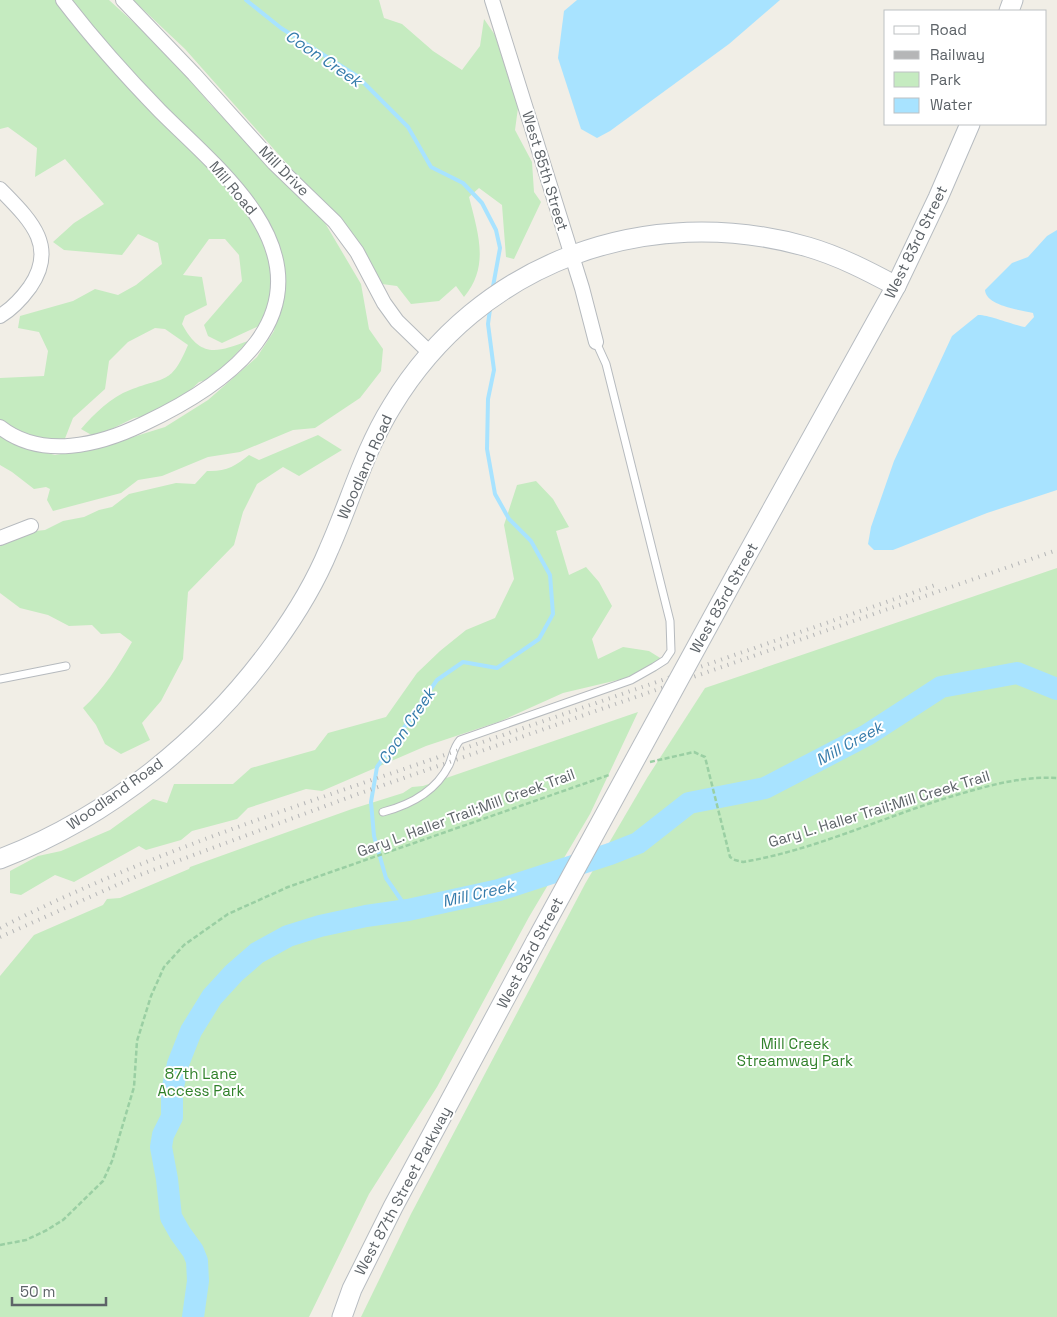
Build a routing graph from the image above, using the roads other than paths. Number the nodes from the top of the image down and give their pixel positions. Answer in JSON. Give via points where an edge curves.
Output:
{"nodes":[{"id":1,"x":63,"y":0,"type":"edge"},
{"id":2,"x":123,"y":0,"type":"edge"},
{"id":3,"x":492,"y":0,"type":"edge"},
{"id":4,"x":970,"y":125,"type":"edge"},
{"id":5,"x":0,"y":189,"type":"edge"},
{"id":6,"x":572,"y":256,"type":"junction"},
{"id":7,"x":896,"y":286,"type":"junction"},
{"id":8,"x":0,"y":316,"type":"edge"},
{"id":9,"x":596,"y":342,"type":"joint"},
{"id":10,"x":430,"y":353,"type":"junction"},
{"id":11,"x":0,"y":427,"type":"edge"},
{"id":12,"x":31,"y":526,"type":"dead end"},
{"id":13,"x":0,"y":538,"type":"edge"},
{"id":14,"x":66,"y":666,"type":"dead end"},
{"id":15,"x":0,"y":680,"type":"edge"},
{"id":16,"x":383,"y":812,"type":"dead end"},
{"id":17,"x":0,"y":859,"type":"edge"},
{"id":18,"x":469,"y":1067,"type":"joint"},
{"id":19,"x":342,"y":1317,"type":"edge"}],
"edges":[{"from":1,"to":11,"type":"street","name":"Mill Road","via":[[128,78],[246,200],[272,249],[277,270],[277,292],[264,333],[249,353],[226,375],[176,408],[136,428],[83,445],[43,445],[22,440]]},
{"from":2,"to":10,"type":"street","name":"Mill Drive","via":[[274,163],[335,222],[358,252],[397,321]]},
{"from":3,"to":6,"type":"street","name":"West 85th Street"},
{"from":4,"to":7,"type":"main road","name":"West 83rd Street"},
{"from":5,"to":8,"type":"street","via":[[25,215],[41,241],[43,254],[35,280],[24,295]]},
{"from":6,"to":7,"type":"main road","name":"Woodland Road","via":[[619,241],[665,233],[743,234],[818,250]]},
{"from":6,"to":9,"type":"street","name":"West 85th Street"},
{"from":6,"to":10,"type":"main road","name":"Woodland Road","via":[[526,276],[487,301]]},
{"from":7,"to":18,"type":"main road","name":"West 83rd Street","bridge":true},
{"from":9,"to":16,"type":"lane","via":[[606,364],[670,622],[671,651],[665,660],[631,680],[460,740],[454,746],[441,778],[410,804]]},
{"from":10,"to":17,"type":"main road","name":"Woodland Road","via":[[379,428],[311,587],[252,673],[203,726],[128,788],[66,829]]},
{"from":12,"to":13,"type":"street"},
{"from":14,"to":15,"type":"lane"},
{"from":18,"to":19,"type":"main road","name":"West 87th Street Parkway","via":[[393,1207],[352,1289]]}]}
